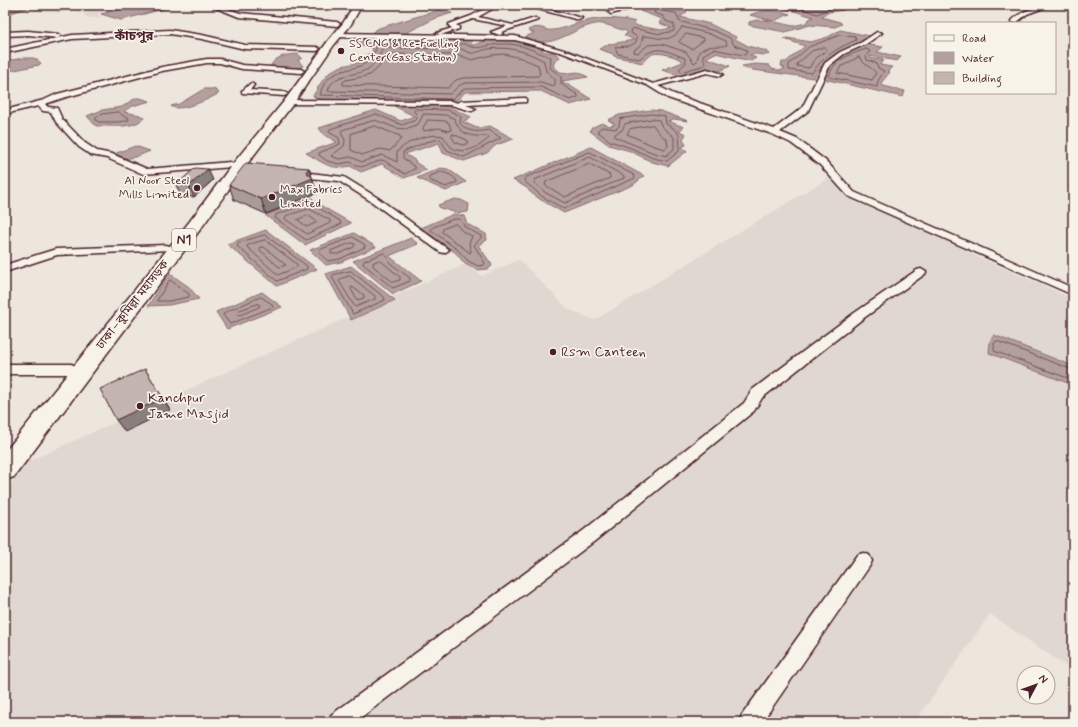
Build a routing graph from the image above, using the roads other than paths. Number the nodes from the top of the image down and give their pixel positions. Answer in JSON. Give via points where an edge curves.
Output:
{"nodes":[{"id":1,"x":212,"y":5,"type":"edge"},
{"id":2,"x":496,"y":5,"type":"edge"},
{"id":3,"x":526,"y":5,"type":"edge"},
{"id":4,"x":641,"y":5,"type":"edge"},
{"id":5,"x":1049,"y":5,"type":"edge"},
{"id":6,"x":357,"y":6,"type":"edge"},
{"id":7,"x":649,"y":8,"type":"dead end"},
{"id":8,"x":611,"y":12,"type":"dead end"},
{"id":9,"x":473,"y":17,"type":"junction"},
{"id":10,"x":579,"y":18,"type":"dead end"},
{"id":11,"x":535,"y":20,"type":"dead end"},
{"id":12,"x":1014,"y":22,"type":"dead end"},
{"id":13,"x":513,"y":26,"type":"junction"},
{"id":14,"x":341,"y":28,"type":"junction"},
{"id":15,"x":879,"y":33,"type":"dead end"},
{"id":16,"x":5,"y":34,"type":"edge"},
{"id":17,"x":66,"y":38,"type":"junction"},
{"id":18,"x":423,"y":38,"type":"junction"},
{"id":19,"x":515,"y":38,"type":"junction"},
{"id":20,"x":317,"y":49,"type":"junction"},
{"id":21,"x":5,"y":51,"type":"edge"},
{"id":22,"x":301,"y":71,"type":"junction"},
{"id":23,"x":720,"y":74,"type":"dead end"},
{"id":24,"x":243,"y":84,"type":"dead end"},
{"id":25,"x":652,"y":86,"type":"junction"},
{"id":26,"x":285,"y":94,"type":"junction"},
{"id":27,"x":523,"y":100,"type":"dead end"},
{"id":28,"x":38,"y":103,"type":"junction"},
{"id":29,"x":451,"y":103,"type":"junction"},
{"id":30,"x":472,"y":109,"type":"dead end"},
{"id":31,"x":5,"y":112,"type":"edge"},
{"id":32,"x":776,"y":132,"type":"junction"},
{"id":33,"x":239,"y":168,"type":"junction"},
{"id":34,"x":281,"y":173,"type":"edge"},
{"id":35,"x":166,"y":248,"type":"junction"},
{"id":36,"x":444,"y":250,"type":"dead end"},
{"id":37,"x":5,"y":269,"type":"edge"},
{"id":38,"x":921,"y":272,"type":"dead end"},
{"id":39,"x":1073,"y":292,"type":"edge"},
{"id":40,"x":111,"y":326,"type":"junction"},
{"id":41,"x":5,"y":369,"type":"edge"},
{"id":42,"x":71,"y":369,"type":"junction"},
{"id":43,"x":5,"y":452,"type":"edge"},
{"id":44,"x":5,"y":470,"type":"edge"},
{"id":45,"x":863,"y":561,"type":"dead end"},
{"id":46,"x":338,"y":722,"type":"edge"},
{"id":47,"x":748,"y":722,"type":"edge"}],
"edges":[{"from":1,"to":14,"type":"street","via":[[239,15]]},
{"from":2,"to":9,"type":"street"},
{"from":3,"to":10,"type":"street"},
{"from":4,"to":7,"type":"street"},
{"from":4,"to":8,"type":"street"},
{"from":5,"to":12,"type":"street","via":[[1016,16]]},
{"from":6,"to":14,"type":"highway","name":"ঢাকা–কুমিল্লা মহাসড়ক","number":"N1"},
{"from":9,"to":13,"type":"street"},
{"from":9,"to":18,"type":"street","via":[[451,25],[457,28]]},
{"from":11,"to":13,"type":"street"},
{"from":13,"to":19,"type":"street","via":[[494,32]]},
{"from":14,"to":18,"type":"street"},
{"from":14,"to":20,"type":"highway","name":"ঢাকা–কুমিল্লা মহাসড়ক","number":"N1"},
{"from":14,"to":26,"type":"highway","name":"ঢাকা–কুমিল্লা মহাসড়ক","number":"N1","via":[[331,43]]},
{"from":15,"to":32,"type":"street","via":[[827,64],[805,109]]},
{"from":16,"to":17,"type":"street","via":[[38,34]]},
{"from":17,"to":20,"type":"street","via":[[170,32],[245,47]]},
{"from":17,"to":21,"type":"street"},
{"from":18,"to":19,"type":"street"},
{"from":19,"to":25,"type":"street","via":[[565,52]]},
{"from":20,"to":22,"type":"highway","name":"ঢাকা–কুমিল্লা মহাসড়ক","number":"N1"},
{"from":22,"to":26,"type":"highway","name":"ঢাকা–কুমিল্লা মহাসড়ক","number":"N1"},
{"from":22,"to":28,"type":"street","via":[[242,67],[208,61],[162,69]]},
{"from":23,"to":25,"type":"street","via":[[706,71]]},
{"from":24,"to":26,"type":"street","via":[[251,85],[244,92]]},
{"from":25,"to":32,"type":"street","via":[[671,96]]},
{"from":26,"to":29,"type":"street"},
{"from":26,"to":33,"type":"highway","name":"ঢাকা–কুমিল্লা মহাসড়ক","number":"N1"},
{"from":27,"to":29,"type":"street"},
{"from":28,"to":31,"type":"street"},
{"from":28,"to":33,"type":"street","via":[[46,109],[54,110],[59,120],[82,145],[94,153],[146,172]]},
{"from":29,"to":30,"type":"street"},
{"from":32,"to":39,"type":"street","via":[[794,141],[823,163],[851,194]]},
{"from":33,"to":35,"type":"highway","name":"ঢাকা–কুমিল্লা মহাসড়ক","number":"N1"},
{"from":33,"to":40,"type":"highway","name":"ঢাকা–কুমিল্লা মহাসড়ক","number":"N1"},
{"from":34,"to":36,"type":"street","via":[[341,179],[375,200]]},
{"from":35,"to":37,"type":"street","via":[[56,252]]},
{"from":35,"to":40,"type":"highway","name":"ঢাকা–কুমিল্লা মহাসড়ক","number":"N1"},
{"from":38,"to":46,"type":"street","via":[[857,317],[757,394],[749,407],[590,535]]},
{"from":40,"to":42,"type":"highway","name":"ঢাকা–কুমিল্লা মহাসড়ক","number":"N1"},
{"from":40,"to":44,"type":"highway","name":"ঢাকা–কুমিল্লা মহাসড়ক","number":"N1"},
{"from":41,"to":42,"type":"street"},
{"from":42,"to":43,"type":"highway","name":"ঢাকা–কুমিল্লা মহাসড়ক","number":"N1"},
{"from":45,"to":47,"type":"street"}]}
